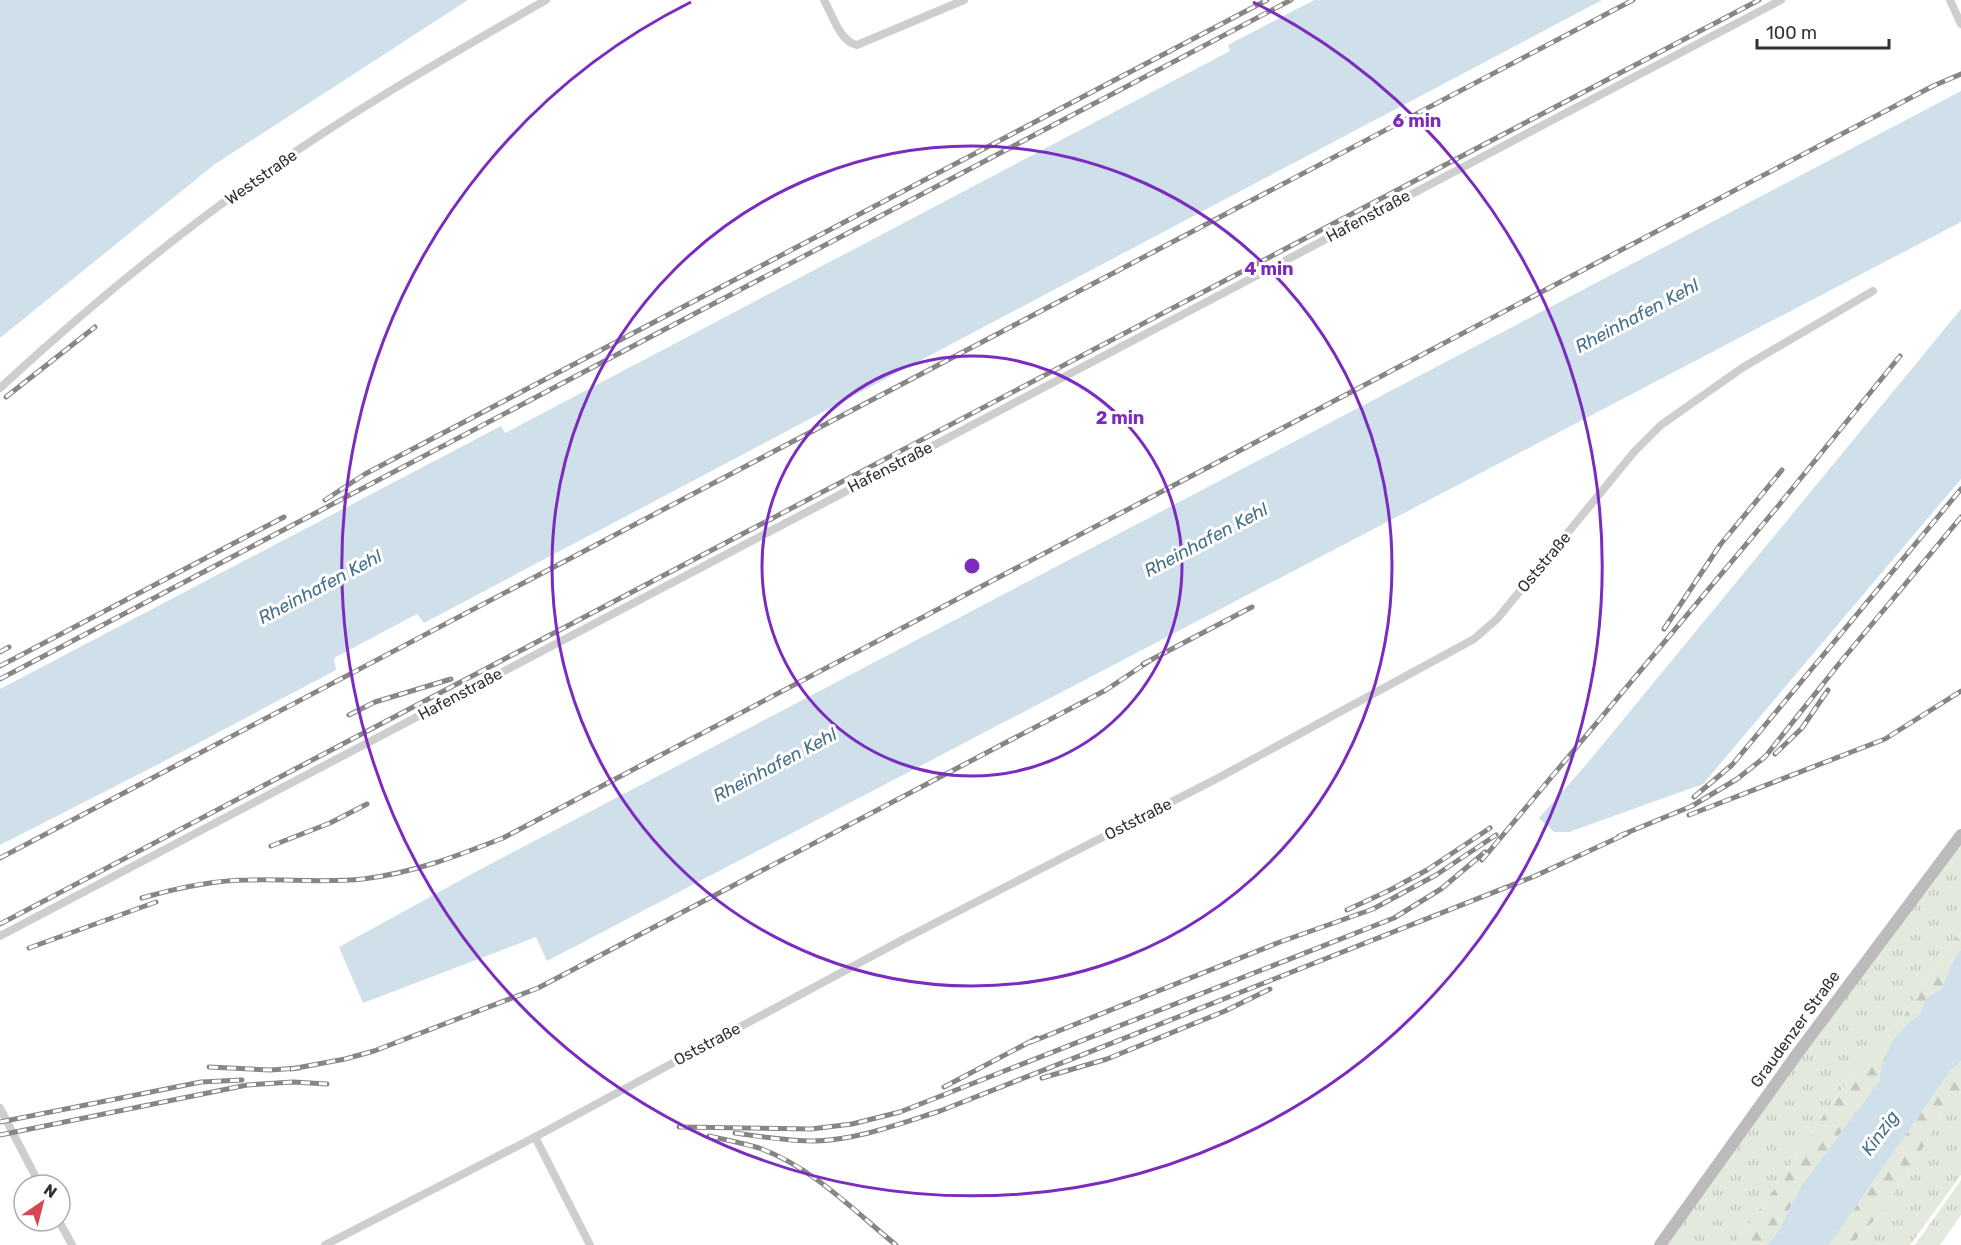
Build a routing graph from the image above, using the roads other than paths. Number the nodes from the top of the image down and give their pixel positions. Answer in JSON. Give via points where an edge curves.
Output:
{"nodes":[{"id":1,"x":546,"y":0,"type":"edge"},
{"id":2,"x":824,"y":0,"type":"edge"},
{"id":3,"x":964,"y":0,"type":"edge"},
{"id":4,"x":1781,"y":0,"type":"edge"},
{"id":5,"x":1950,"y":0,"type":"edge"},
{"id":6,"x":1961,"y":24,"type":"edge"},
{"id":7,"x":1873,"y":291,"type":"dead end"},
{"id":8,"x":0,"y":388,"type":"edge"},
{"id":9,"x":1961,"y":835,"type":"edge"},
{"id":10,"x":0,"y":936,"type":"edge"},
{"id":11,"x":0,"y":1108,"type":"edge"},
{"id":12,"x":535,"y":1137,"type":"junction"},
{"id":13,"x":34,"y":1173,"type":"edge"},
{"id":14,"x":325,"y":1245,"type":"edge"},
{"id":15,"x":590,"y":1245,"type":"edge"},
{"id":16,"x":1660,"y":1245,"type":"edge"}],
"edges":[{"from":1,"to":8,"type":"street","name":"Weststraße","via":[[385,95],[250,184],[123,282]]},
{"from":2,"to":3,"type":"street","via":[[853,45]]},
{"from":4,"to":10,"type":"street","name":"Hafenstraße"},
{"from":5,"to":6,"type":"street"},
{"from":7,"to":12,"type":"street","name":"Oststraße","via":[[1742,368],[1661,425],[1497,618],[1474,639]]},
{"from":9,"to":16,"type":"street","name":"Graudenzer Straße"},
{"from":11,"to":13,"type":"street"},
{"from":12,"to":14,"type":"street","name":"Oststraße"},
{"from":12,"to":15,"type":"street"}]}
